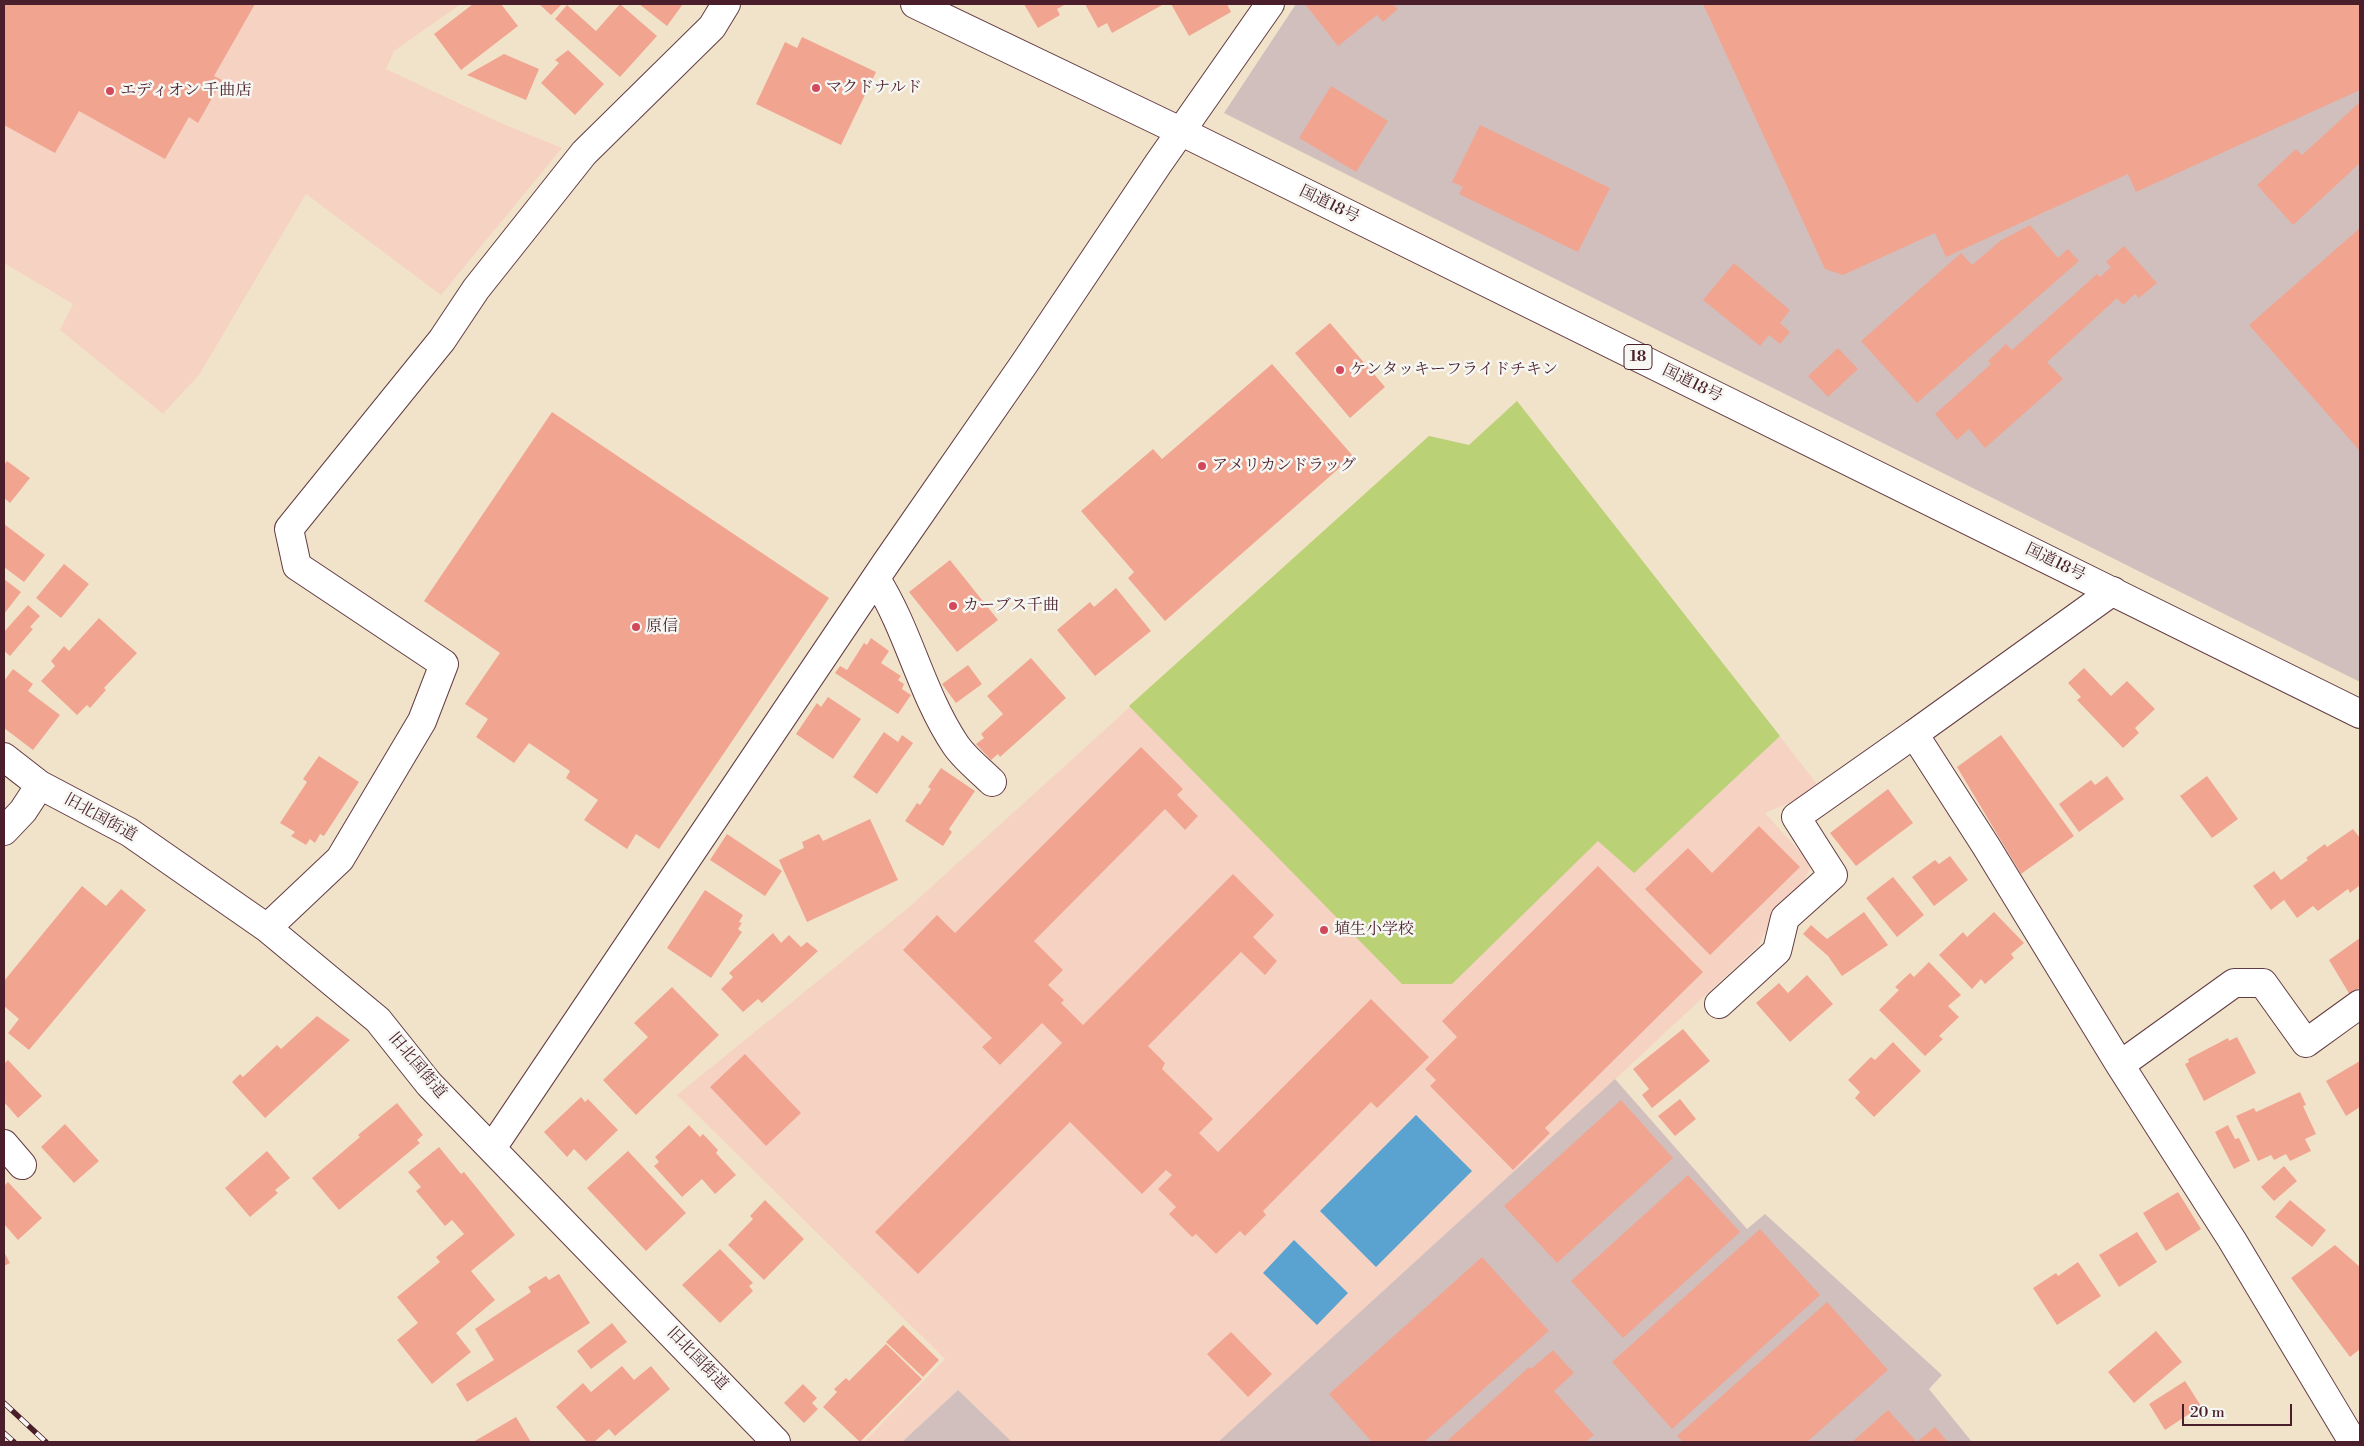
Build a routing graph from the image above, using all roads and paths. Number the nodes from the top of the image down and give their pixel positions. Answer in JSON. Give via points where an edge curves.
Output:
{"nodes":[{"id":1,"x":726,"y":4,"type":"edge"},
{"id":2,"x":915,"y":4,"type":"edge"},
{"id":3,"x":1270,"y":4,"type":"edge"},
{"id":4,"x":1180,"y":131,"type":"junction"},
{"id":5,"x":876,"y":579,"type":"junction"},
{"id":6,"x":2113,"y":591,"type":"junction"},
{"id":7,"x":2360,"y":714,"type":"edge"},
{"id":8,"x":1914,"y":734,"type":"junction"},
{"id":9,"x":4,"y":757,"type":"edge"},
{"id":10,"x":992,"y":782,"type":"dead end"},
{"id":11,"x":40,"y":784,"type":"junction"},
{"id":12,"x":4,"y":831,"type":"edge"},
{"id":13,"x":267,"y":928,"type":"junction"},
{"id":14,"x":1719,"y":1004,"type":"dead end"},
{"id":15,"x":2360,"y":1004,"type":"edge"},
{"id":16,"x":2120,"y":1065,"type":"junction"},
{"id":17,"x":4,"y":1144,"type":"edge"},
{"id":18,"x":492,"y":1148,"type":"junction"},
{"id":19,"x":22,"y":1165,"type":"dead end"},
{"id":20,"x":776,"y":1442,"type":"edge"},
{"id":21,"x":2353,"y":1442,"type":"edge"}],
"edges":[{"from":1,"to":13,"type":"main road","via":[[712,28],[584,153],[471,296],[442,340],[289,529],[297,566],[444,664],[422,721],[340,860]]},
{"from":2,"to":4,"type":"main road","name":"国道18号","number":"18"},
{"from":3,"to":4,"type":"main road"},
{"from":4,"to":5,"type":"main road"},
{"from":4,"to":6,"type":"main road","name":"国道18号","number":"18"},
{"from":5,"to":10,"type":"main road","via":[[888,599],[925,690],[956,746]]},
{"from":5,"to":18,"type":"main road"},
{"from":6,"to":7,"type":"main road","name":"国道18号","number":"18"},
{"from":6,"to":8,"type":"main road"},
{"from":8,"to":14,"type":"main road","via":[[1796,817],[1833,875],[1785,918],[1776,951]]},
{"from":8,"to":16,"type":"main road"},
{"from":9,"to":11,"type":"main road","name":"旧北国街道"},
{"from":11,"to":12,"type":"main road","via":[[23,811]]},
{"from":11,"to":13,"type":"main road","name":"旧北国街道","via":[[128,832]]},
{"from":13,"to":18,"type":"main road","name":"旧北国街道","via":[[378,1020],[429,1084]]},
{"from":15,"to":16,"type":"main road","via":[[2306,1043],[2263,983],[2234,984]]},
{"from":16,"to":21,"type":"main road","via":[[2232,1240]]},
{"from":17,"to":19,"type":"main road"},
{"from":18,"to":20,"type":"main road","name":"旧北国街道"}]}
